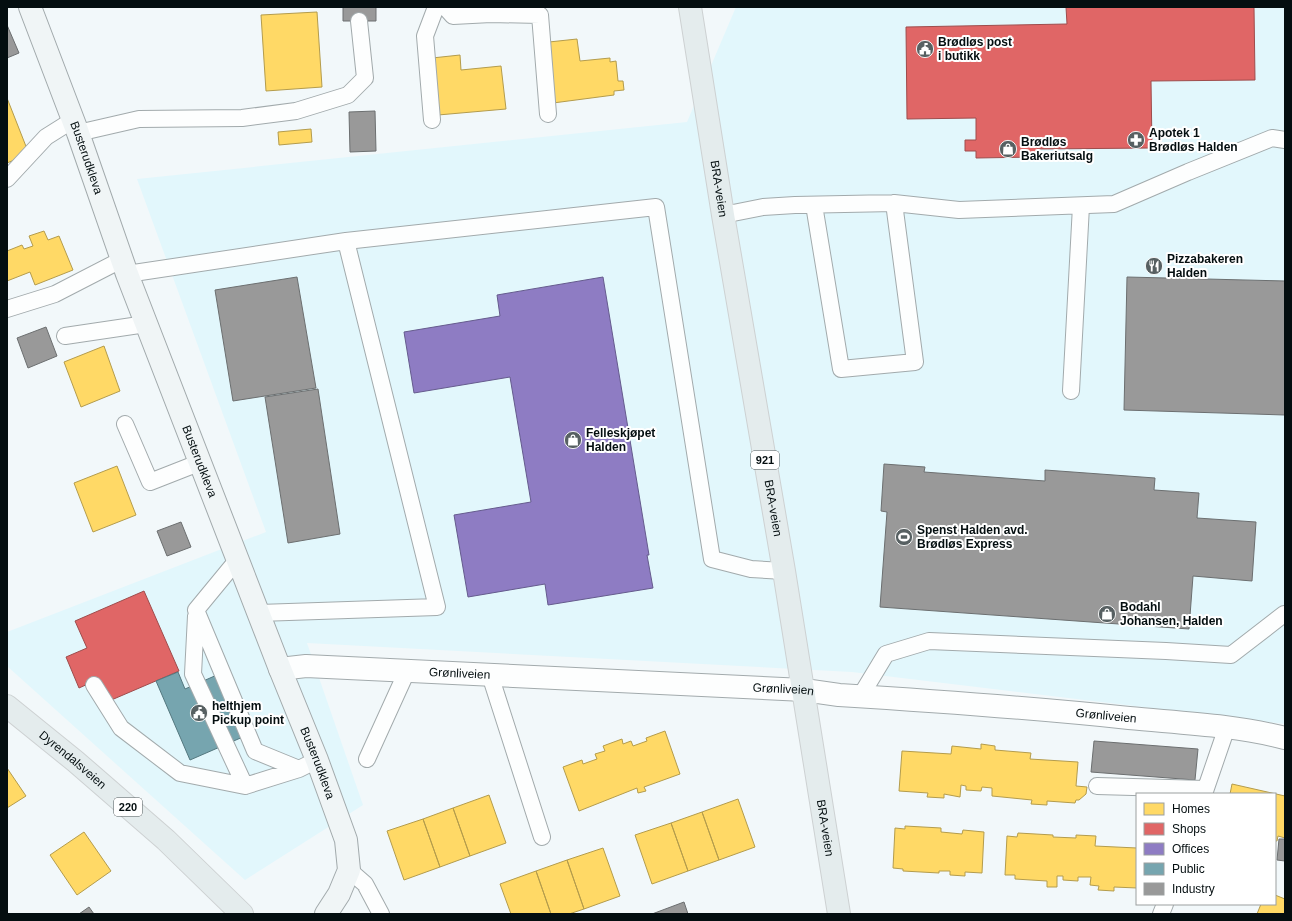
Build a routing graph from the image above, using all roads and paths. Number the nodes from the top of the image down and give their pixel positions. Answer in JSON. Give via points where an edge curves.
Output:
{"nodes":[{"id":1,"x":30,"y":7,"type":"edge"},
{"id":2,"x":436,"y":7,"type":"edge"},
{"id":3,"x":445,"y":7,"type":"edge"},
{"id":4,"x":690,"y":7,"type":"edge"},
{"id":5,"x":496,"y":10,"type":"edge"},
{"id":6,"x":359,"y":21,"type":"dead end"},
{"id":7,"x":548,"y":114,"type":"dead end"},
{"id":8,"x":432,"y":120,"type":"dead end"},
{"id":9,"x":75,"y":127,"type":"junction"},
{"id":10,"x":1285,"y":140,"type":"edge"},
{"id":11,"x":7,"y":179,"type":"edge"},
{"id":12,"x":894,"y":203,"type":"junction"},
{"id":13,"x":814,"y":205,"type":"junction"},
{"id":14,"x":1081,"y":206,"type":"junction"},
{"id":15,"x":723,"y":215,"type":"junction"},
{"id":16,"x":346,"y":241,"type":"junction"},
{"id":17,"x":125,"y":267,"type":"junction"},
{"id":18,"x":7,"y":309,"type":"edge"},
{"id":19,"x":146,"y":324,"type":"junction"},
{"id":20,"x":65,"y":336,"type":"dead end"},
{"id":21,"x":1071,"y":391,"type":"dead end"},
{"id":22,"x":125,"y":424,"type":"dead end"},
{"id":23,"x":201,"y":462,"type":"junction"},
{"id":24,"x":238,"y":559,"type":"junction"},
{"id":25,"x":784,"y":571,"type":"junction"},
{"id":26,"x":196,"y":610,"type":"junction"},
{"id":27,"x":259,"y":613,"type":"junction"},
{"id":28,"x":1285,"y":615,"type":"edge"},
{"id":29,"x":280,"y":669,"type":"junction"},
{"id":30,"x":407,"y":671,"type":"junction"},
{"id":31,"x":490,"y":675,"type":"junction"},
{"id":32,"x":94,"y":685,"type":"dead end"},
{"id":33,"x":804,"y":690,"type":"junction"},
{"id":34,"x":860,"y":696,"type":"junction"},
{"id":35,"x":7,"y":706,"type":"edge"},
{"id":36,"x":1227,"y":727,"type":"junction"},
{"id":37,"x":1285,"y":738,"type":"edge"},
{"id":38,"x":367,"y":759,"type":"dead end"},
{"id":39,"x":308,"y":764,"type":"junction"},
{"id":40,"x":245,"y":786,"type":"junction"},
{"id":41,"x":1097,"y":786,"type":"dead end"},
{"id":42,"x":1205,"y":792,"type":"edge"},
{"id":43,"x":542,"y":837,"type":"dead end"},
{"id":44,"x":349,"y":870,"type":"junction"},
{"id":45,"x":242,"y":914,"type":"edge"},
{"id":46,"x":326,"y":914,"type":"edge"},
{"id":47,"x":381,"y":914,"type":"edge"},
{"id":48,"x":839,"y":914,"type":"edge"}],
"edges":[{"from":1,"to":9,"type":"street","name":"Busterudkleva"},
{"from":2,"to":8,"type":"lane","via":[[425,36]]},
{"from":3,"to":5,"type":"lane","via":[[453,16]]},
{"from":4,"to":15,"type":"main road","name":"BRA-veien","number":"921"},
{"from":5,"to":7,"type":"lane","via":[[540,15]]},
{"from":6,"to":9,"type":"lane","via":[[365,78],[348,95],[296,111],[242,118],[140,119]]},
{"from":9,"to":11,"type":"lane","via":[[46,137]]},
{"from":9,"to":17,"type":"street","name":"Busterudkleva"},
{"from":10,"to":14,"type":"lane","via":[[1272,138],[1114,204]]},
{"from":12,"to":13,"type":"lane"},
{"from":12,"to":13,"type":"lane","via":[[915,362],[842,369]]},
{"from":12,"to":14,"type":"lane","via":[[959,210]]},
{"from":13,"to":15,"type":"lane","via":[[763,207]]},
{"from":14,"to":21,"type":"lane"},
{"from":15,"to":25,"type":"main road","name":"BRA-veien","number":"921"},
{"from":16,"to":17,"type":"lane"},
{"from":16,"to":25,"type":"lane","via":[[656,207],[712,559],[751,569]]},
{"from":16,"to":27,"type":"lane","via":[[437,607]]},
{"from":17,"to":18,"type":"lane"},
{"from":17,"to":19,"type":"street","name":"Busterudkleva"},
{"from":19,"to":20,"type":"lane"},
{"from":19,"to":23,"type":"street","name":"Busterudkleva"},
{"from":22,"to":23,"type":"lane","via":[[150,482]]},
{"from":23,"to":24,"type":"street","name":"Busterudkleva"},
{"from":24,"to":26,"type":"lane"},
{"from":24,"to":27,"type":"street","name":"Busterudkleva"},
{"from":25,"to":33,"type":"main road","name":"BRA-veien","number":"921"},
{"from":26,"to":39,"type":"lane","via":[[255,751]]},
{"from":26,"to":40,"type":"lane","via":[[193,674]]},
{"from":27,"to":29,"type":"street","name":"Busterudkleva"},
{"from":28,"to":34,"type":"lane","via":[[1231,656],[929,641],[886,654]]},
{"from":29,"to":30,"type":"street","name":"Grønliveien","via":[[306,666]]},
{"from":29,"to":39,"type":"street","name":"Busterudkleva"},
{"from":30,"to":31,"type":"street","name":"Grønliveien"},
{"from":30,"to":38,"type":"lane"},
{"from":31,"to":33,"type":"street","name":"Grønliveien"},
{"from":31,"to":43,"type":"lane"},
{"from":32,"to":40,"type":"lane","via":[[121,728],[180,774]]},
{"from":33,"to":34,"type":"street","name":"Grønliveien"},
{"from":33,"to":48,"type":"main road","name":"BRA-veien","number":"921"},
{"from":34,"to":36,"type":"street","name":"Grønliveien"},
{"from":35,"to":45,"type":"main road","name":"Dyrendalsveien","number":"220","via":[[166,840]]},
{"from":36,"to":37,"type":"street","name":"Grønliveien"},
{"from":36,"to":42,"type":"lane"},
{"from":39,"to":40,"type":"lane"},
{"from":39,"to":44,"type":"street","name":"Busterudkleva","via":[[346,840]]},
{"from":41,"to":42,"type":"lane"},
{"from":44,"to":46,"type":"street","name":"Busterudkleva","via":[[339,894]]},
{"from":44,"to":47,"type":"lane","via":[[365,884]]}]}
